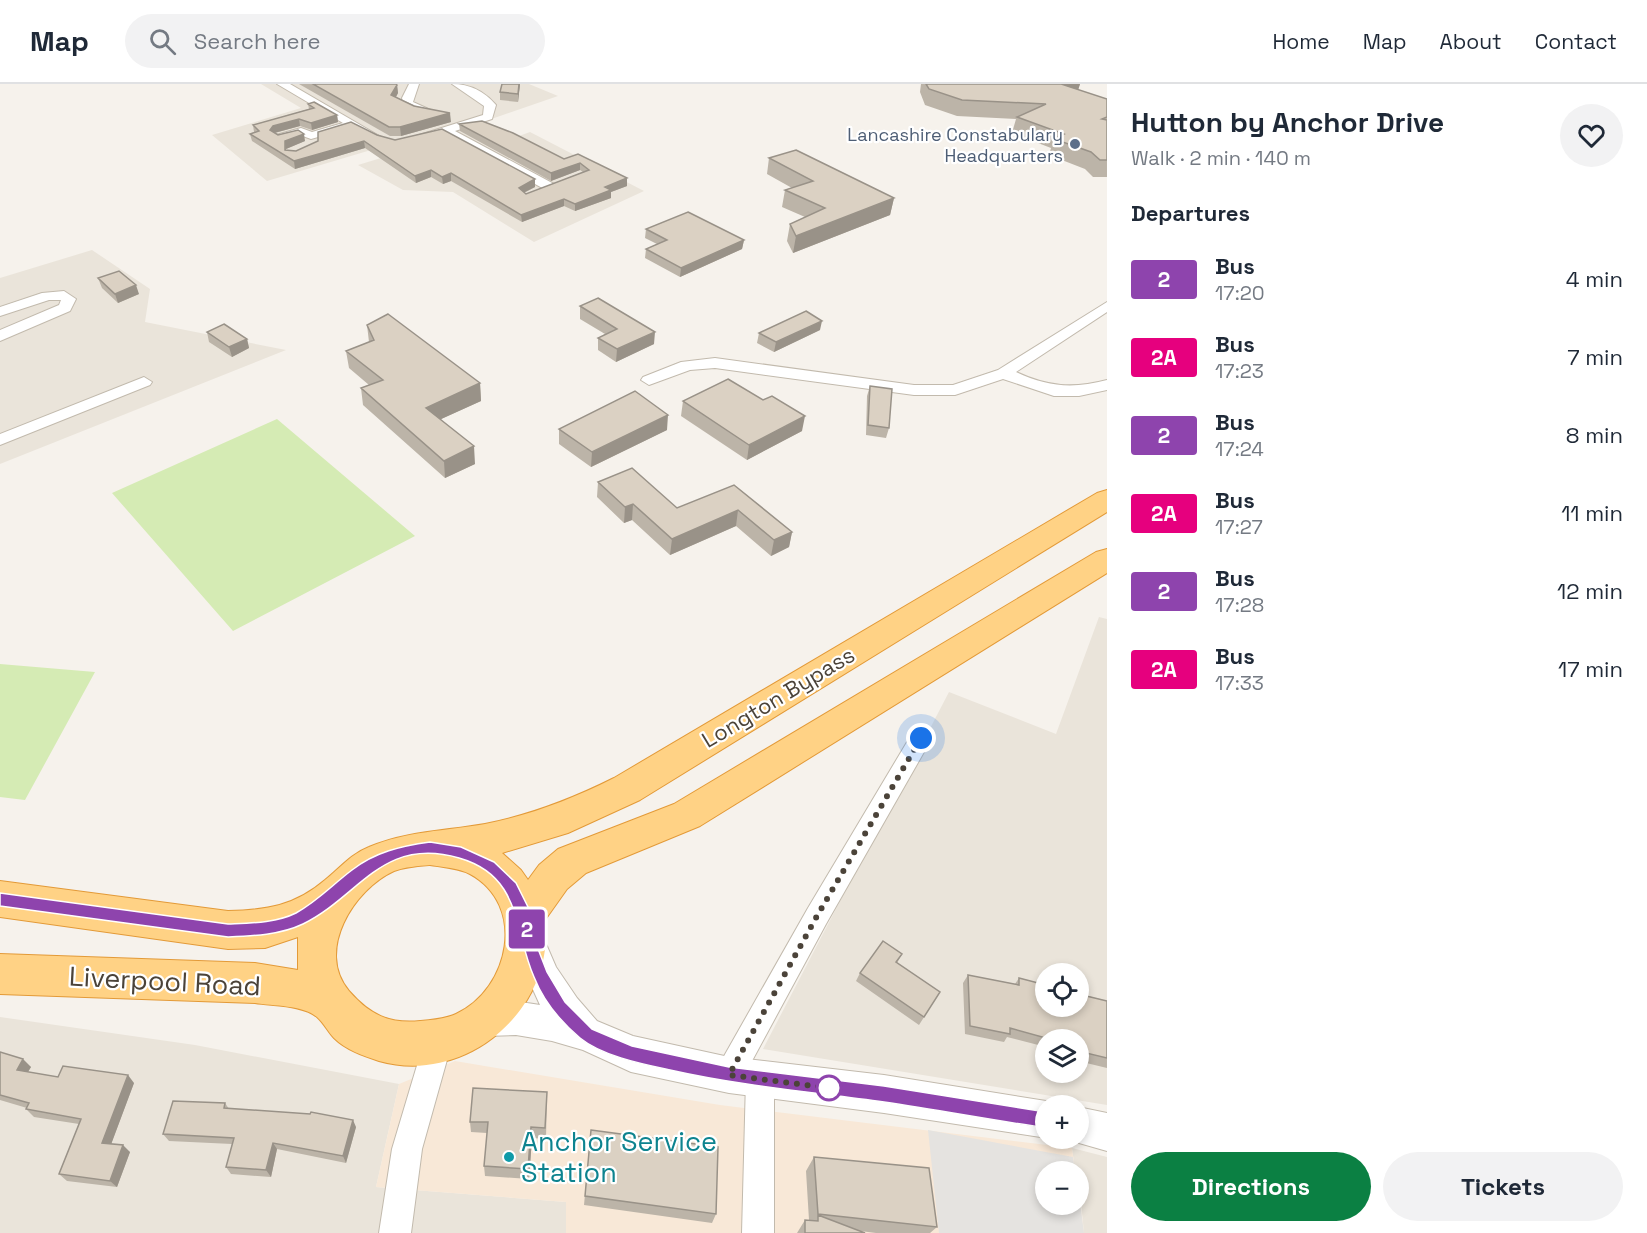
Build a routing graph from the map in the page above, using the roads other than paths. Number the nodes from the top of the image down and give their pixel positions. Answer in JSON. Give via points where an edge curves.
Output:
{"nodes":[{"id":1,"x":282,"y":84,"type":"edge"},
{"id":2,"x":414,"y":84,"type":"edge"},
{"id":3,"x":457,"y":84,"type":"edge"},
{"id":4,"x":473,"y":122,"type":"junction"},
{"id":5,"x":352,"y":124,"type":"junction"},
{"id":6,"x":446,"y":131,"type":"junction"},
{"id":7,"x":311,"y":136,"type":"junction"},
{"id":8,"x":280,"y":137,"type":"edge"},
{"id":9,"x":387,"y":142,"type":"edge"},
{"id":10,"x":402,"y":142,"type":"edge"},
{"id":11,"x":303,"y":149,"type":"edge"},
{"id":12,"x":535,"y":193,"type":"edge"},
{"id":13,"x":1107,"y":306,"type":"edge"},
{"id":14,"x":0,"y":312,"type":"edge"},
{"id":15,"x":0,"y":336,"type":"edge"},
{"id":16,"x":1004,"y":373,"type":"junction"},
{"id":17,"x":649,"y":380,"type":"dead end"},
{"id":18,"x":144,"y":382,"type":"dead end"},
{"id":19,"x":1107,"y":385,"type":"edge"},
{"id":20,"x":0,"y":440,"type":"edge"},
{"id":21,"x":1107,"y":499,"type":"edge"},
{"id":22,"x":1107,"y":560,"type":"edge"},
{"id":23,"x":921,"y":738,"type":"dead end"},
{"id":24,"x":430,"y":848,"type":"junction"},
{"id":25,"x":337,"y":894,"type":"junction"},
{"id":26,"x":0,"y":899,"type":"edge"},
{"id":27,"x":527,"y":928,"type":"junction"},
{"id":28,"x":0,"y":974,"type":"edge"},
{"id":29,"x":329,"y":1000,"type":"junction"},
{"id":30,"x":486,"y":1019,"type":"junction"},
{"id":31,"x":587,"y":1034,"type":"junction"},
{"id":32,"x":438,"y":1042,"type":"junction"},
{"id":33,"x":745,"y":1078,"type":"junction"},
{"id":34,"x":1035,"y":1118,"type":"edge"},
{"id":35,"x":1089,"y":1128,"type":"edge"},
{"id":36,"x":1107,"y":1132,"type":"edge"},
{"id":37,"x":395,"y":1233,"type":"edge"},
{"id":38,"x":758,"y":1233,"type":"edge"}],
"edges":[{"from":1,"to":5,"type":"street"},
{"from":2,"to":4,"type":"street","via":[[408,104],[427,114],[458,115]]},
{"from":3,"to":4,"type":"street","via":[[479,94],[490,105],[488,117]]},
{"from":4,"to":6,"type":"street"},
{"from":5,"to":7,"type":"street"},
{"from":5,"to":9,"type":"street"},
{"from":6,"to":10,"type":"street"},
{"from":6,"to":12,"type":"street","via":[[556,185]]},
{"from":7,"to":8,"type":"street","via":[[301,131]]},
{"from":7,"to":11,"type":"street","via":[[314,144]]},
{"from":13,"to":16,"type":"street"},
{"from":14,"to":15,"type":"street","via":[[47,296],[64,295],[69,299],[65,308]]},
{"from":16,"to":17,"type":"street","via":[[955,390],[914,390],[715,363],[687,365]]},
{"from":16,"to":19,"type":"street","via":[[1053,393],[1087,392]]},
{"from":18,"to":20,"type":"street"},
{"from":21,"to":24,"type":"highway","name":"Longton Bypass","via":[[627,789],[531,831]]},
{"from":22,"to":27,"type":"highway","via":[[687,814],[572,861],[553,877]]},
{"from":23,"to":33,"type":"street","via":[[817,916]]},
{"from":24,"to":25,"type":"highway","via":[[379,860]]},
{"from":24,"to":27,"type":"highway","via":[[461,853],[490,866],[512,887]]},
{"from":25,"to":26,"type":"highway","via":[[298,919],[265,928],[228,930]]},
{"from":25,"to":29,"type":"highway","via":[[323,919],[316,946],[318,974]]},
{"from":27,"to":30,"type":"highway","via":[[523,969],[509,996]]},
{"from":27,"to":31,"type":"street","via":[[540,976],[560,1007]]},
{"from":28,"to":29,"type":"highway","name":"Liverpool Road","via":[[255,982]]},
{"from":29,"to":32,"type":"highway","via":[[348,1023],[364,1034],[398,1044]]},
{"from":30,"to":31,"type":"street","via":[[516,1018]]},
{"from":30,"to":32,"type":"highway","via":[[464,1033]]},
{"from":31,"to":33,"type":"street","via":[[631,1054]]},
{"from":32,"to":37,"type":"street","via":[[407,1149]]},
{"from":33,"to":34,"type":"street","via":[[884,1094]]},
{"from":33,"to":38,"type":"street"},
{"from":35,"to":36,"type":"street"}]}
